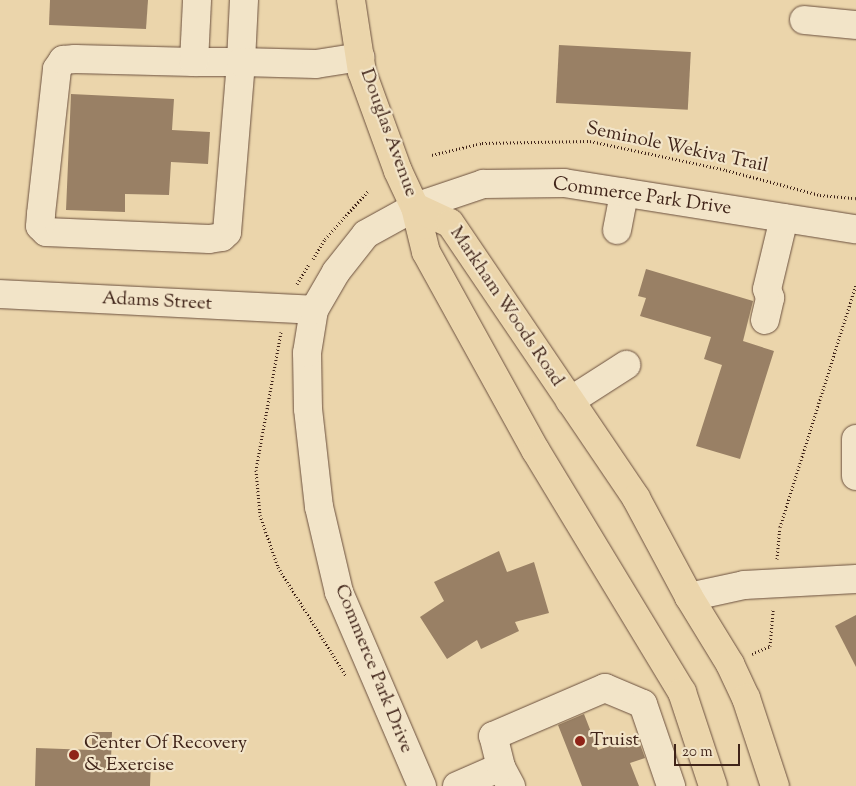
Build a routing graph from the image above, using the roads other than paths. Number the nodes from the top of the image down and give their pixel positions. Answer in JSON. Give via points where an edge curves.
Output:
{"nodes":[{"id":1,"x":197,"y":0,"type":"edge"},
{"id":2,"x":244,"y":0,"type":"edge"},
{"id":3,"x":351,"y":0,"type":"edge"},
{"id":4,"x":804,"y":20,"type":"dead end"},
{"id":5,"x":856,"y":25,"type":"edge"},
{"id":6,"x":360,"y":57,"type":"junction"},
{"id":7,"x":194,"y":62,"type":"junction"},
{"id":8,"x":241,"y":62,"type":"junction"},
{"id":9,"x":624,"y":193,"type":"junction"},
{"id":10,"x":415,"y":207,"type":"junction"},
{"id":11,"x":784,"y":218,"type":"junction"},
{"id":12,"x":856,"y":229,"type":"edge"},
{"id":13,"x":617,"y":230,"type":"dead end"},
{"id":14,"x":0,"y":294,"type":"edge"},
{"id":15,"x":314,"y":310,"type":"junction"},
{"id":16,"x":765,"y":320,"type":"dead end"},
{"id":17,"x":626,"y":366,"type":"dead end"},
{"id":18,"x":570,"y":401,"type":"junction"},
{"id":19,"x":856,"y":439,"type":"edge"},
{"id":20,"x":856,"y":476,"type":"edge"},
{"id":21,"x":856,"y":579,"type":"edge"},
{"id":22,"x":688,"y":597,"type":"junction"},
{"id":23,"x":506,"y":776,"type":"edge"},
{"id":24,"x":422,"y":786,"type":"edge"},
{"id":25,"x":457,"y":786,"type":"edge"},
{"id":26,"x":671,"y":786,"type":"edge"},
{"id":27,"x":713,"y":786,"type":"edge"},
{"id":28,"x":775,"y":786,"type":"edge"}],
"edges":[{"from":1,"to":7,"type":"street"},
{"from":2,"to":8,"type":"street"},
{"from":3,"to":6,"type":"main road","name":"Douglas Avenue"},
{"from":4,"to":5,"type":"street"},
{"from":6,"to":8,"type":"street","via":[[316,64]]},
{"from":6,"to":10,"type":"main road","name":"Douglas Avenue","via":[[362,72],[398,171]]},
{"from":7,"to":8,"type":"street"},
{"from":7,"to":8,"type":"street","via":[[63,60],[57,69],[42,205],[40,226],[46,232],[222,237],[227,232]]},
{"from":9,"to":10,"type":"street","name":"Commerce Park Drive","via":[[564,183],[483,184]]},
{"from":9,"to":11,"type":"street","name":"Commerce Park Drive"},
{"from":9,"to":13,"type":"street"},
{"from":10,"to":15,"type":"street","name":"Commerce Park Drive","via":[[366,234],[336,272]]},
{"from":10,"to":18,"type":"main road","name":"Markham Woods Road","via":[[450,223]]},
{"from":10,"to":27,"type":"main road","name":"Markham Woods Road","via":[[431,260],[536,450],[682,692]]},
{"from":11,"to":12,"type":"street","name":"Commerce Park Drive"},
{"from":11,"to":16,"type":"street","via":[[767,289],[770,298]]},
{"from":14,"to":15,"type":"street","name":"Adams Street"},
{"from":15,"to":24,"type":"street","name":"Commerce Park Drive","via":[[307,353],[308,409],[319,507],[339,592]]},
{"from":17,"to":18,"type":"street"},
{"from":18,"to":22,"type":"main road","name":"Markham Woods Road","via":[[636,498]]},
{"from":19,"to":20,"type":"street"},
{"from":21,"to":22,"type":"street","via":[[744,585]]},
{"from":22,"to":28,"type":"main road","name":"Markham Woods Road","via":[[730,664],[746,698]]},
{"from":23,"to":25,"type":"street"},
{"from":23,"to":26,"type":"street","via":[[493,736],[604,688],[643,704]]}]}
